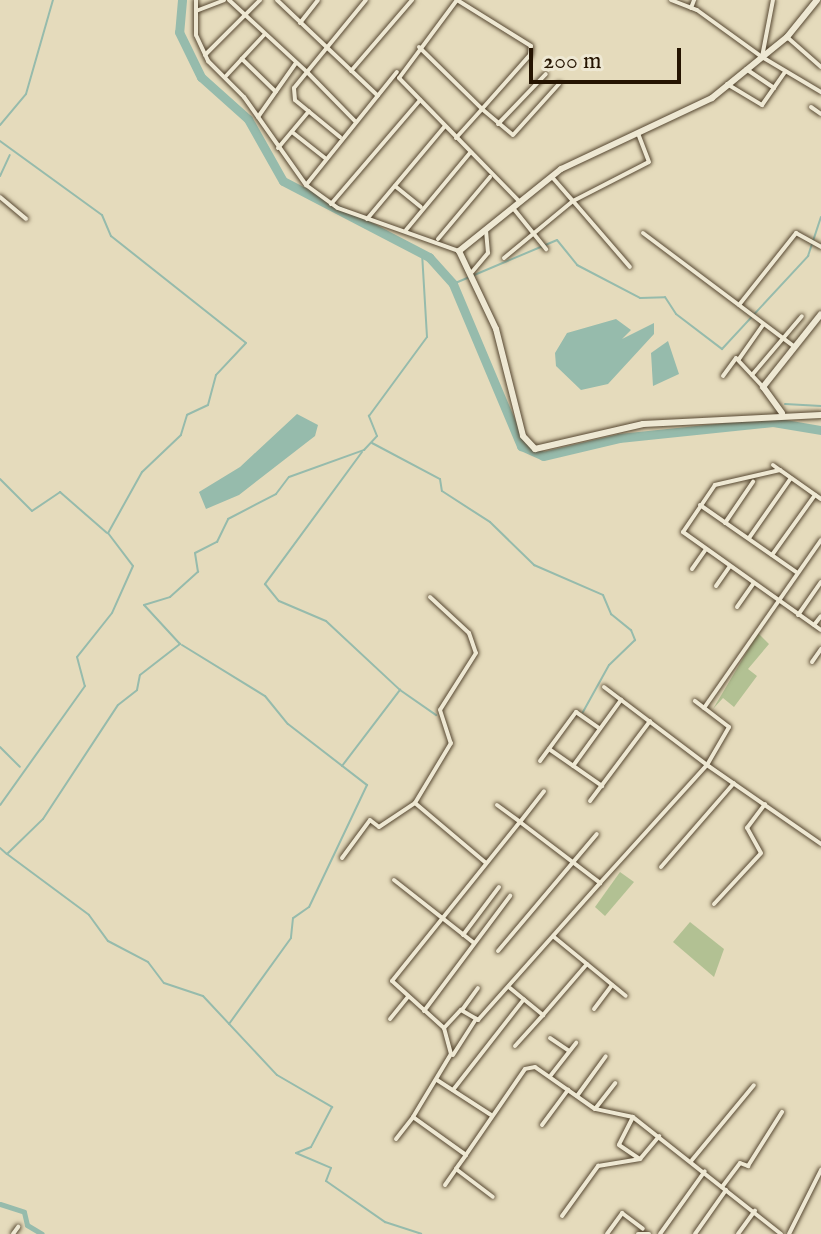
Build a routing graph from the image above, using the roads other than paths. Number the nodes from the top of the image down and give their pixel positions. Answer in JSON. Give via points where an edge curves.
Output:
{"nodes":[{"id":1,"x":196,"y":0,"type":"edge"},
{"id":2,"x":226,"y":0,"type":"edge"},
{"id":3,"x":260,"y":0,"type":"edge"},
{"id":4,"x":277,"y":0,"type":"edge"},
{"id":5,"x":318,"y":0,"type":"edge"},
{"id":6,"x":366,"y":0,"type":"edge"},
{"id":7,"x":412,"y":0,"type":"edge"},
{"id":8,"x":457,"y":0,"type":"edge"},
{"id":9,"x":671,"y":0,"type":"edge"},
{"id":10,"x":694,"y":0,"type":"edge"},
{"id":11,"x":817,"y":0,"type":"edge"},
{"id":12,"x":775,"y":1,"type":"edge"},
{"id":13,"x":691,"y":8,"type":"junction"},
{"id":14,"x":196,"y":11,"type":"junction"},
{"id":15,"x":244,"y":16,"type":"junction"},
{"id":16,"x":300,"y":23,"type":"junction"},
{"id":17,"x":264,"y":35,"type":"junction"},
{"id":18,"x":787,"y":37,"type":"junction"},
{"id":19,"x":418,"y":47,"type":"junction"},
{"id":20,"x":326,"y":49,"type":"junction"},
{"id":21,"x":205,"y":55,"type":"junction"},
{"id":22,"x":762,"y":57,"type":"junction"},
{"id":23,"x":242,"y":59,"type":"junction"},
{"id":24,"x":296,"y":63,"type":"junction"},
{"id":25,"x":821,"y":67,"type":"edge"},
{"id":26,"x":745,"y":68,"type":"junction"},
{"id":27,"x":399,"y":69,"type":"junction"},
{"id":28,"x":351,"y":71,"type":"junction"},
{"id":29,"x":307,"y":72,"type":"junction"},
{"id":30,"x":785,"y":72,"type":"junction"},
{"id":31,"x":546,"y":74,"type":"dead end"},
{"id":32,"x":226,"y":76,"type":"junction"},
{"id":33,"x":559,"y":84,"type":"dead end"},
{"id":34,"x":727,"y":84,"type":"junction"},
{"id":35,"x":774,"y":88,"type":"junction"},
{"id":36,"x":821,"y":91,"type":"edge"},
{"id":37,"x":276,"y":92,"type":"junction"},
{"id":38,"x":378,"y":96,"type":"junction"},
{"id":39,"x":420,"y":100,"type":"junction"},
{"id":40,"x":811,"y":107,"type":"dead end"},
{"id":41,"x":482,"y":109,"type":"junction"},
{"id":42,"x":309,"y":111,"type":"junction"},
{"id":43,"x":821,"y":114,"type":"edge"},
{"id":44,"x":258,"y":117,"type":"junction"},
{"id":45,"x":355,"y":121,"type":"junction"},
{"id":46,"x":498,"y":124,"type":"junction"},
{"id":47,"x":445,"y":126,"type":"junction"},
{"id":48,"x":292,"y":132,"type":"junction"},
{"id":49,"x":637,"y":132,"type":"junction"},
{"id":50,"x":340,"y":137,"type":"junction"},
{"id":51,"x":456,"y":138,"type":"junction"},
{"id":52,"x":278,"y":148,"type":"junction"},
{"id":53,"x":470,"y":153,"type":"junction"},
{"id":54,"x":325,"y":158,"type":"junction"},
{"id":55,"x":490,"y":177,"type":"junction"},
{"id":56,"x":552,"y":177,"type":"junction"},
{"id":57,"x":306,"y":185,"type":"junction"},
{"id":58,"x":395,"y":186,"type":"junction"},
{"id":59,"x":0,"y":197,"type":"edge"},
{"id":60,"x":573,"y":201,"type":"junction"},
{"id":61,"x":520,"y":202,"type":"junction"},
{"id":62,"x":331,"y":204,"type":"junction"},
{"id":63,"x":421,"y":207,"type":"junction"},
{"id":64,"x":513,"y":208,"type":"junction"},
{"id":65,"x":26,"y":219,"type":"dead end"},
{"id":66,"x":367,"y":219,"type":"junction"},
{"id":67,"x":406,"y":230,"type":"junction"},
{"id":68,"x":486,"y":230,"type":"junction"},
{"id":69,"x":534,"y":233,"type":"junction"},
{"id":70,"x":643,"y":233,"type":"dead end"},
{"id":71,"x":438,"y":239,"type":"junction"},
{"id":72,"x":819,"y":246,"type":"edge"},
{"id":73,"x":546,"y":249,"type":"dead end"},
{"id":74,"x":459,"y":251,"type":"junction"},
{"id":75,"x":504,"y":258,"type":"dead end"},
{"id":76,"x":630,"y":267,"type":"dead end"},
{"id":77,"x":473,"y":274,"type":"junction"},
{"id":78,"x":739,"y":305,"type":"junction"},
{"id":79,"x":821,"y":314,"type":"edge"},
{"id":80,"x":802,"y":316,"type":"dead end"},
{"id":81,"x":761,"y":323,"type":"junction"},
{"id":82,"x":818,"y":324,"type":"edge"},
{"id":83,"x":783,"y":338,"type":"junction"},
{"id":84,"x":795,"y":347,"type":"junction"},
{"id":85,"x":738,"y":360,"type":"junction"},
{"id":86,"x":752,"y":375,"type":"junction"},
{"id":87,"x":723,"y":376,"type":"dead end"},
{"id":88,"x":763,"y":387,"type":"junction"},
{"id":89,"x":782,"y":413,"type":"junction"},
{"id":90,"x":821,"y":415,"type":"edge"},
{"id":91,"x":773,"y":465,"type":"dead end"},
{"id":92,"x":780,"y":470,"type":"junction"},
{"id":93,"x":791,"y":478,"type":"junction"},
{"id":94,"x":754,"y":481,"type":"junction"},
{"id":95,"x":815,"y":494,"type":"junction"},
{"id":96,"x":821,"y":499,"type":"edge"},
{"id":97,"x":700,"y":505,"type":"junction"},
{"id":98,"x":725,"y":523,"type":"junction"},
{"id":99,"x":749,"y":538,"type":"junction"},
{"id":100,"x":821,"y":540,"type":"edge"},
{"id":101,"x":706,"y":549,"type":"junction"},
{"id":102,"x":772,"y":555,"type":"junction"},
{"id":103,"x":730,"y":566,"type":"junction"},
{"id":104,"x":692,"y":569,"type":"dead end"},
{"id":105,"x":797,"y":572,"type":"junction"},
{"id":106,"x":821,"y":582,"type":"edge"},
{"id":107,"x":754,"y":583,"type":"junction"},
{"id":108,"x":716,"y":586,"type":"dead end"},
{"id":109,"x":430,"y":597,"type":"dead end"},
{"id":110,"x":778,"y":599,"type":"junction"},
{"id":111,"x":737,"y":607,"type":"dead end"},
{"id":112,"x":798,"y":615,"type":"junction"},
{"id":113,"x":821,"y":616,"type":"edge"},
{"id":114,"x":814,"y":625,"type":"junction"},
{"id":115,"x":821,"y":630,"type":"edge"},
{"id":116,"x":821,"y":649,"type":"edge"},
{"id":117,"x":812,"y":662,"type":"dead end"},
{"id":118,"x":604,"y":687,"type":"dead end"},
{"id":119,"x":621,"y":700,"type":"junction"},
{"id":120,"x":695,"y":701,"type":"dead end"},
{"id":121,"x":704,"y":708,"type":"junction"},
{"id":122,"x":650,"y":721,"type":"junction"},
{"id":123,"x":600,"y":729,"type":"junction"},
{"id":124,"x":549,"y":749,"type":"junction"},
{"id":125,"x":540,"y":761,"type":"dead end"},
{"id":126,"x":707,"y":765,"type":"junction"},
{"id":127,"x":573,"y":766,"type":"junction"},
{"id":128,"x":734,"y":783,"type":"junction"},
{"id":129,"x":602,"y":786,"type":"junction"},
{"id":130,"x":544,"y":791,"type":"dead end"},
{"id":131,"x":590,"y":801,"type":"dead end"},
{"id":132,"x":415,"y":803,"type":"junction"},
{"id":133,"x":765,"y":804,"type":"junction"},
{"id":134,"x":497,"y":805,"type":"dead end"},
{"id":135,"x":520,"y":822,"type":"junction"},
{"id":136,"x":597,"y":834,"type":"dead end"},
{"id":137,"x":821,"y":844,"type":"edge"},
{"id":138,"x":342,"y":858,"type":"dead end"},
{"id":139,"x":572,"y":861,"type":"junction"},
{"id":140,"x":486,"y":863,"type":"junction"},
{"id":141,"x":661,"y":867,"type":"dead end"},
{"id":142,"x":394,"y":880,"type":"dead end"},
{"id":143,"x":600,"y":883,"type":"junction"},
{"id":144,"x":499,"y":887,"type":"dead end"},
{"id":145,"x":510,"y":896,"type":"dead end"},
{"id":146,"x":714,"y":904,"type":"dead end"},
{"id":147,"x":442,"y":917,"type":"junction"},
{"id":148,"x":463,"y":935,"type":"junction"},
{"id":149,"x":554,"y":937,"type":"junction"},
{"id":150,"x":474,"y":944,"type":"junction"},
{"id":151,"x":498,"y":951,"type":"dead end"},
{"id":152,"x":587,"y":964,"type":"junction"},
{"id":153,"x":612,"y":985,"type":"junction"},
{"id":154,"x":478,"y":988,"type":"dead end"},
{"id":155,"x":510,"y":988,"type":"junction"},
{"id":156,"x":626,"y":996,"type":"dead end"},
{"id":157,"x":408,"y":997,"type":"junction"},
{"id":158,"x":524,"y":999,"type":"junction"},
{"id":159,"x":594,"y":1009,"type":"dead end"},
{"id":160,"x":462,"y":1010,"type":"junction"},
{"id":161,"x":424,"y":1011,"type":"junction"},
{"id":162,"x":543,"y":1015,"type":"junction"},
{"id":163,"x":390,"y":1019,"type":"dead end"},
{"id":164,"x":476,"y":1019,"type":"junction"},
{"id":165,"x":444,"y":1028,"type":"junction"},
{"id":166,"x":550,"y":1038,"type":"dead end"},
{"id":167,"x":576,"y":1043,"type":"dead end"},
{"id":168,"x":515,"y":1046,"type":"dead end"},
{"id":169,"x":569,"y":1051,"type":"junction"},
{"id":170,"x":606,"y":1056,"type":"dead end"},
{"id":171,"x":451,"y":1057,"type":"junction"},
{"id":172,"x":551,"y":1075,"type":"junction"},
{"id":173,"x":437,"y":1080,"type":"junction"},
{"id":174,"x":615,"y":1083,"type":"dead end"},
{"id":175,"x":754,"y":1085,"type":"dead end"},
{"id":176,"x":453,"y":1090,"type":"junction"},
{"id":177,"x":568,"y":1090,"type":"junction"},
{"id":178,"x":577,"y":1096,"type":"junction"},
{"id":179,"x":595,"y":1109,"type":"junction"},
{"id":180,"x":782,"y":1112,"type":"dead end"},
{"id":181,"x":491,"y":1115,"type":"junction"},
{"id":182,"x":413,"y":1117,"type":"junction"},
{"id":183,"x":633,"y":1117,"type":"junction"},
{"id":184,"x":542,"y":1125,"type":"dead end"},
{"id":185,"x":659,"y":1136,"type":"junction"},
{"id":186,"x":396,"y":1139,"type":"dead end"},
{"id":187,"x":466,"y":1155,"type":"junction"},
{"id":188,"x":640,"y":1159,"type":"junction"},
{"id":189,"x":692,"y":1160,"type":"junction"},
{"id":190,"x":456,"y":1169,"type":"junction"},
{"id":191,"x":821,"y":1170,"type":"edge"},
{"id":192,"x":705,"y":1171,"type":"junction"},
{"id":193,"x":445,"y":1185,"type":"dead end"},
{"id":194,"x":724,"y":1188,"type":"junction"},
{"id":195,"x":493,"y":1197,"type":"dead end"},
{"id":196,"x":755,"y":1211,"type":"junction"},
{"id":197,"x":562,"y":1216,"type":"dead end"},
{"id":198,"x":18,"y":1227,"type":"dead end"},
{"id":199,"x":643,"y":1229,"type":"junction"},
{"id":200,"x":779,"y":1233,"type":"edge"},
{"id":201,"x":13,"y":1234,"type":"edge"},
{"id":202,"x":607,"y":1234,"type":"edge"},
{"id":203,"x":638,"y":1234,"type":"edge"},
{"id":204,"x":649,"y":1234,"type":"edge"},
{"id":205,"x":660,"y":1234,"type":"edge"},
{"id":206,"x":695,"y":1234,"type":"edge"},
{"id":207,"x":738,"y":1234,"type":"edge"},
{"id":208,"x":789,"y":1234,"type":"edge"}],
"edges":[{"from":1,"to":14,"type":"street"},
{"from":2,"to":14,"type":"street"},
{"from":2,"to":15,"type":"street"},
{"from":3,"to":15,"type":"street"},
{"from":4,"to":16,"type":"street"},
{"from":5,"to":16,"type":"street"},
{"from":6,"to":20,"type":"street"},
{"from":7,"to":28,"type":"street"},
{"from":8,"to":19,"type":"street"},
{"from":8,"to":41,"type":"street","via":[[532,48]]},
{"from":9,"to":13,"type":"street"},
{"from":10,"to":13,"type":"street"},
{"from":11,"to":18,"type":"street"},
{"from":12,"to":22,"type":"street"},
{"from":13,"to":22,"type":"street"},
{"from":14,"to":21,"type":"street"},
{"from":15,"to":17,"type":"street"},
{"from":15,"to":21,"type":"street"},
{"from":16,"to":20,"type":"street"},
{"from":17,"to":23,"type":"street"},
{"from":17,"to":24,"type":"street"},
{"from":18,"to":22,"type":"street"},
{"from":18,"to":25,"type":"street"},
{"from":19,"to":27,"type":"street"},
{"from":19,"to":41,"type":"street"},
{"from":20,"to":28,"type":"street"},
{"from":20,"to":29,"type":"street"},
{"from":21,"to":32,"type":"street"},
{"from":22,"to":26,"type":"street"},
{"from":22,"to":30,"type":"street"},
{"from":23,"to":32,"type":"street"},
{"from":23,"to":37,"type":"street"},
{"from":24,"to":29,"type":"street"},
{"from":24,"to":37,"type":"street"},
{"from":26,"to":34,"type":"street"},
{"from":26,"to":35,"type":"street"},
{"from":27,"to":38,"type":"street"},
{"from":27,"to":39,"type":"street"},
{"from":28,"to":38,"type":"street"},
{"from":29,"to":42,"type":"street","via":[[293,94]]},
{"from":29,"to":45,"type":"street"},
{"from":30,"to":35,"type":"street"},
{"from":30,"to":36,"type":"street"},
{"from":31,"to":46,"type":"street"},
{"from":32,"to":44,"type":"street"},
{"from":33,"to":46,"type":"street","via":[[513,135]]},
{"from":34,"to":35,"type":"street","via":[[760,105]]},
{"from":34,"to":49,"type":"street","via":[[703,104]]},
{"from":37,"to":44,"type":"street"},
{"from":38,"to":45,"type":"street"},
{"from":39,"to":47,"type":"street"},
{"from":39,"to":62,"type":"street"},
{"from":40,"to":43,"type":"street"},
{"from":41,"to":46,"type":"street"},
{"from":41,"to":51,"type":"street"},
{"from":42,"to":48,"type":"street"},
{"from":42,"to":50,"type":"street"},
{"from":44,"to":52,"type":"street"},
{"from":45,"to":50,"type":"street"},
{"from":47,"to":51,"type":"street"},
{"from":47,"to":58,"type":"street"},
{"from":48,"to":52,"type":"street"},
{"from":48,"to":54,"type":"street"},
{"from":49,"to":56,"type":"street"},
{"from":49,"to":60,"type":"street","via":[[649,162]]},
{"from":50,"to":54,"type":"street"},
{"from":51,"to":53,"type":"street"},
{"from":52,"to":57,"type":"street"},
{"from":53,"to":55,"type":"street"},
{"from":53,"to":63,"type":"street"},
{"from":54,"to":57,"type":"street"},
{"from":55,"to":61,"type":"street"},
{"from":55,"to":71,"type":"street"},
{"from":56,"to":60,"type":"street"},
{"from":56,"to":61,"type":"street"},
{"from":57,"to":62,"type":"street"},
{"from":58,"to":63,"type":"street"},
{"from":58,"to":66,"type":"street"},
{"from":59,"to":65,"type":"street"},
{"from":60,"to":69,"type":"street"},
{"from":60,"to":76,"type":"street"},
{"from":61,"to":64,"type":"street"},
{"from":62,"to":66,"type":"street"},
{"from":63,"to":67,"type":"street"},
{"from":64,"to":68,"type":"street"},
{"from":64,"to":69,"type":"street"},
{"from":66,"to":67,"type":"street"},
{"from":67,"to":71,"type":"street"},
{"from":68,"to":74,"type":"street"},
{"from":68,"to":77,"type":"street","via":[[488,253]]},
{"from":69,"to":73,"type":"street"},
{"from":69,"to":75,"type":"street"},
{"from":70,"to":78,"type":"street"},
{"from":71,"to":74,"type":"street"},
{"from":72,"to":78,"type":"street","via":[[796,233]]},
{"from":74,"to":77,"type":"street"},
{"from":77,"to":89,"type":"street","via":[[502,346],[523,436],[535,449],[643,424],[706,426]]},
{"from":78,"to":81,"type":"street"},
{"from":79,"to":82,"type":"street"},
{"from":80,"to":83,"type":"street"},
{"from":81,"to":83,"type":"street"},
{"from":81,"to":85,"type":"street"},
{"from":82,"to":84,"type":"street"},
{"from":83,"to":84,"type":"street"},
{"from":83,"to":86,"type":"street"},
{"from":84,"to":88,"type":"street"},
{"from":85,"to":86,"type":"street"},
{"from":85,"to":87,"type":"street"},
{"from":86,"to":88,"type":"street"},
{"from":88,"to":89,"type":"street"},
{"from":89,"to":90,"type":"street"},
{"from":91,"to":92,"type":"street"},
{"from":92,"to":93,"type":"street"},
{"from":92,"to":94,"type":"street"},
{"from":93,"to":95,"type":"street"},
{"from":93,"to":99,"type":"street"},
{"from":94,"to":97,"type":"street","via":[[715,485]]},
{"from":94,"to":98,"type":"street"},
{"from":95,"to":96,"type":"street"},
{"from":95,"to":102,"type":"street"},
{"from":97,"to":98,"type":"street"},
{"from":97,"to":101,"type":"street","via":[[683,532]]},
{"from":98,"to":99,"type":"street"},
{"from":99,"to":102,"type":"street"},
{"from":100,"to":105,"type":"street"},
{"from":101,"to":103,"type":"street"},
{"from":101,"to":104,"type":"street"},
{"from":102,"to":105,"type":"street"},
{"from":103,"to":107,"type":"street"},
{"from":103,"to":108,"type":"street"},
{"from":105,"to":110,"type":"street"},
{"from":106,"to":112,"type":"street"},
{"from":107,"to":110,"type":"street"},
{"from":107,"to":111,"type":"street"},
{"from":109,"to":132,"type":"street","via":[[469,633],[476,653],[440,710],[451,743]]},
{"from":110,"to":112,"type":"street"},
{"from":110,"to":121,"type":"street"},
{"from":112,"to":114,"type":"street"},
{"from":113,"to":114,"type":"street"},
{"from":114,"to":115,"type":"street"},
{"from":116,"to":117,"type":"street"},
{"from":118,"to":119,"type":"street"},
{"from":119,"to":122,"type":"street"},
{"from":119,"to":123,"type":"street"},
{"from":120,"to":121,"type":"street"},
{"from":121,"to":126,"type":"street","via":[[729,734]]},
{"from":122,"to":126,"type":"street"},
{"from":122,"to":129,"type":"street"},
{"from":123,"to":124,"type":"street","via":[[576,712]]},
{"from":123,"to":127,"type":"street"},
{"from":124,"to":125,"type":"street"},
{"from":124,"to":127,"type":"street"},
{"from":126,"to":128,"type":"street"},
{"from":126,"to":143,"type":"street"},
{"from":127,"to":129,"type":"street"},
{"from":128,"to":133,"type":"street"},
{"from":128,"to":141,"type":"street"},
{"from":129,"to":131,"type":"street"},
{"from":130,"to":135,"type":"street"},
{"from":132,"to":138,"type":"street","via":[[379,827],[370,820]]},
{"from":132,"to":140,"type":"street"},
{"from":133,"to":137,"type":"street"},
{"from":133,"to":146,"type":"street","via":[[747,828],[761,853]]},
{"from":134,"to":135,"type":"street"},
{"from":135,"to":139,"type":"street"},
{"from":135,"to":140,"type":"street"},
{"from":136,"to":139,"type":"street"},
{"from":139,"to":143,"type":"street"},
{"from":139,"to":151,"type":"street"},
{"from":140,"to":147,"type":"street"},
{"from":142,"to":147,"type":"street"},
{"from":143,"to":149,"type":"street"},
{"from":144,"to":148,"type":"street"},
{"from":145,"to":150,"type":"street"},
{"from":147,"to":148,"type":"street"},
{"from":147,"to":157,"type":"street","via":[[393,977]]},
{"from":148,"to":150,"type":"street"},
{"from":149,"to":152,"type":"street"},
{"from":149,"to":155,"type":"street"},
{"from":150,"to":161,"type":"street"},
{"from":152,"to":153,"type":"street"},
{"from":152,"to":162,"type":"street"},
{"from":153,"to":156,"type":"street"},
{"from":153,"to":159,"type":"street"},
{"from":154,"to":160,"type":"street"},
{"from":155,"to":158,"type":"street"},
{"from":155,"to":164,"type":"street","via":[[501,988]]},
{"from":157,"to":161,"type":"street"},
{"from":157,"to":163,"type":"street"},
{"from":158,"to":162,"type":"street"},
{"from":158,"to":176,"type":"street"},
{"from":160,"to":164,"type":"street"},
{"from":160,"to":165,"type":"street"},
{"from":161,"to":165,"type":"street"},
{"from":162,"to":168,"type":"street"},
{"from":164,"to":171,"type":"street"},
{"from":165,"to":171,"type":"street"},
{"from":166,"to":169,"type":"street"},
{"from":167,"to":169,"type":"street"},
{"from":169,"to":172,"type":"street"},
{"from":170,"to":178,"type":"street"},
{"from":171,"to":173,"type":"street"},
{"from":172,"to":177,"type":"street"},
{"from":172,"to":181,"type":"street","via":[[527,1067]]},
{"from":173,"to":176,"type":"street"},
{"from":173,"to":182,"type":"street"},
{"from":174,"to":179,"type":"street"},
{"from":175,"to":189,"type":"street"},
{"from":176,"to":181,"type":"street"},
{"from":177,"to":178,"type":"street"},
{"from":177,"to":184,"type":"street"},
{"from":178,"to":179,"type":"street"},
{"from":179,"to":183,"type":"street"},
{"from":180,"to":194,"type":"street","via":[[748,1166],[740,1163]]},
{"from":181,"to":187,"type":"street"},
{"from":182,"to":186,"type":"street"},
{"from":182,"to":187,"type":"street"},
{"from":183,"to":185,"type":"street"},
{"from":183,"to":188,"type":"street","via":[[618,1141]]},
{"from":185,"to":188,"type":"street"},
{"from":185,"to":189,"type":"street"},
{"from":187,"to":190,"type":"street"},
{"from":188,"to":197,"type":"street","via":[[598,1166]]},
{"from":189,"to":192,"type":"street"},
{"from":190,"to":193,"type":"street"},
{"from":190,"to":195,"type":"street"},
{"from":191,"to":208,"type":"street"},
{"from":192,"to":194,"type":"street"},
{"from":192,"to":205,"type":"street"},
{"from":194,"to":196,"type":"street"},
{"from":194,"to":206,"type":"street"},
{"from":196,"to":200,"type":"street"},
{"from":196,"to":207,"type":"street"},
{"from":198,"to":201,"type":"street"},
{"from":199,"to":202,"type":"street","via":[[622,1213]]},
{"from":199,"to":203,"type":"street"},
{"from":199,"to":204,"type":"street"}]}
